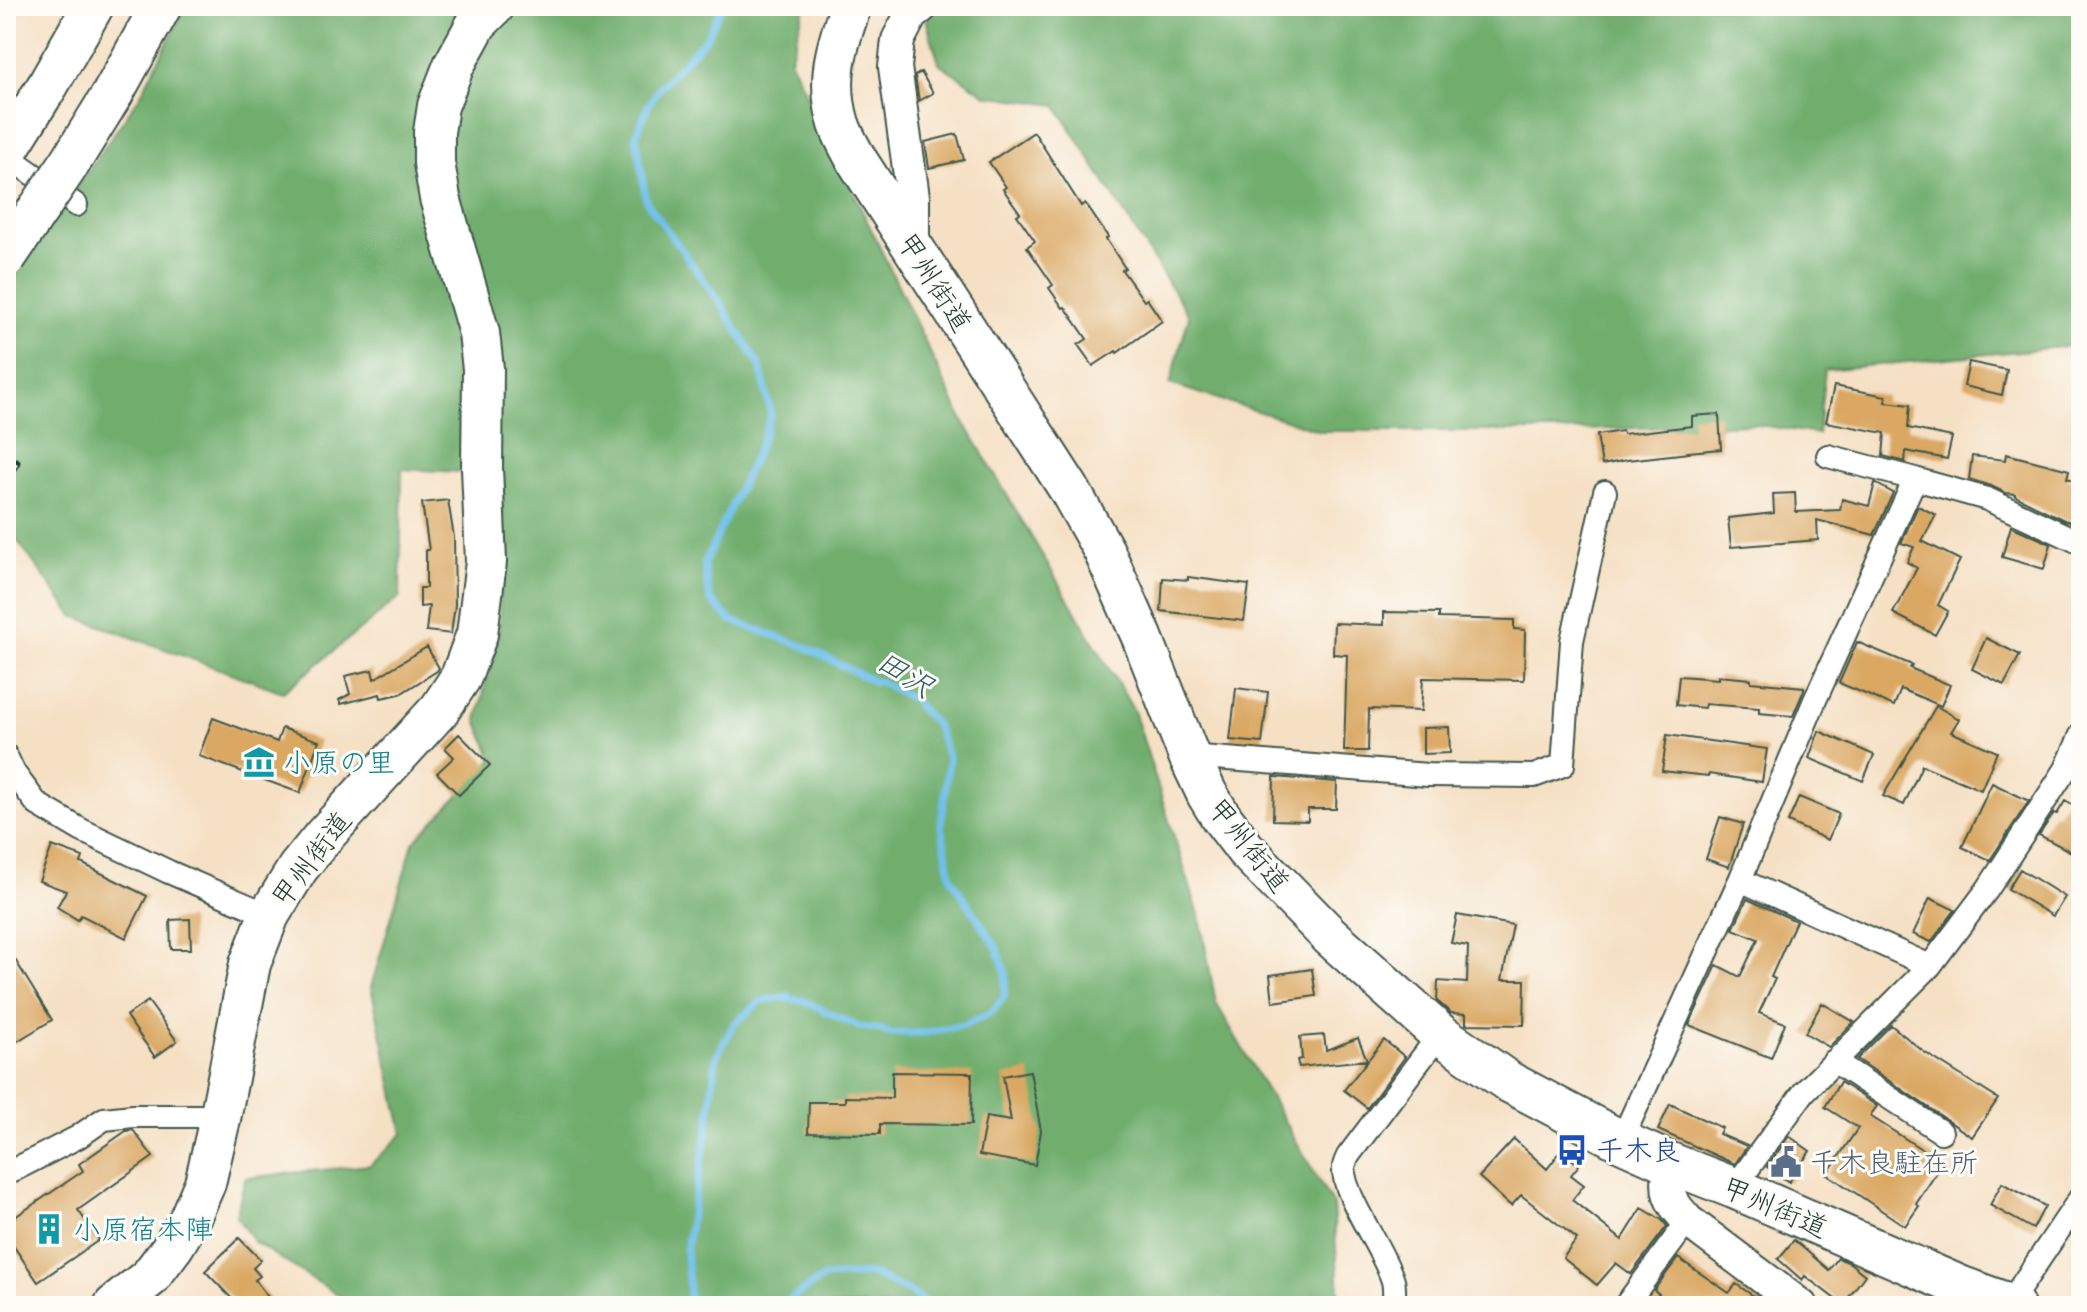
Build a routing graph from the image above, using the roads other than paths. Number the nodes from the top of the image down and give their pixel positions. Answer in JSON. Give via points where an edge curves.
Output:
{"nodes":[{"id":1,"x":93,"y":6,"type":"edge"},
{"id":2,"x":161,"y":6,"type":"edge"},
{"id":3,"x":494,"y":6,"type":"edge"},
{"id":4,"x":851,"y":6,"type":"edge"},
{"id":5,"x":922,"y":6,"type":"edge"},
{"id":6,"x":6,"y":153,"type":"edge"},
{"id":7,"x":76,"y":205,"type":"dead end"},
{"id":8,"x":913,"y":249,"type":"junction"},
{"id":9,"x":6,"y":257,"type":"edge"},
{"id":10,"x":1828,"y":456,"type":"dead end"},
{"id":11,"x":1915,"y":479,"type":"junction"},
{"id":12,"x":1605,"y":492,"type":"dead end"},
{"id":13,"x":2081,"y":543,"type":"edge"},
{"id":14,"x":2081,"y":735,"type":"edge"},
{"id":15,"x":6,"y":756,"type":"edge"},
{"id":16,"x":1189,"y":756,"type":"junction"},
{"id":17,"x":1740,"y":880,"type":"junction"},
{"id":18,"x":269,"y":915,"type":"junction"},
{"id":19,"x":1930,"y":966,"type":"junction"},
{"id":20,"x":1440,"y":1034,"type":"junction"},
{"id":21,"x":1834,"y":1061,"type":"junction"},
{"id":22,"x":220,"y":1119,"type":"junction"},
{"id":23,"x":1941,"y":1132,"type":"dead end"},
{"id":24,"x":1621,"y":1141,"type":"junction"},
{"id":25,"x":1670,"y":1163,"type":"junction"},
{"id":26,"x":6,"y":1174,"type":"edge"},
{"id":27,"x":1734,"y":1188,"type":"junction"},
{"id":28,"x":2081,"y":1197,"type":"edge"},
{"id":29,"x":1688,"y":1221,"type":"junction"},
{"id":30,"x":2011,"y":1305,"type":"edge"},
{"id":31,"x":114,"y":1306,"type":"edge"},
{"id":32,"x":1394,"y":1306,"type":"edge"},
{"id":33,"x":1625,"y":1306,"type":"edge"},
{"id":34,"x":1801,"y":1306,"type":"edge"}],
"edges":[{"from":1,"to":6,"type":"highway"},
{"from":2,"to":9,"type":"highway","bridge":true,"via":[[113,93]]},
{"from":3,"to":18,"type":"highway","name":"甲州街道","via":[[477,23],[454,65],[434,132],[440,198],[479,333],[483,369],[486,562],[477,634],[461,677],[440,709],[323,837]]},
{"from":4,"to":8,"type":"highway","name":"甲州街道","via":[[833,69],[840,127]]},
{"from":5,"to":8,"type":"main road","via":[[898,40],[895,67],[913,197]]},
{"from":6,"to":7,"type":"street"},
{"from":8,"to":16,"type":"highway","name":"甲州街道","via":[[1104,551]]},
{"from":10,"to":11,"type":"street"},
{"from":11,"to":13,"type":"street","via":[[1987,499]]},
{"from":11,"to":17,"type":"street"},
{"from":12,"to":16,"type":"street","via":[[1572,641],[1563,765],[1534,776],[1443,775]]},
{"from":14,"to":19,"type":"street","via":[[2066,769],[1996,877]]},
{"from":15,"to":18,"type":"street","via":[[37,804],[81,830]]},
{"from":16,"to":20,"type":"highway","name":"甲州街道","via":[[1207,794],[1246,850],[1330,936]]},
{"from":17,"to":19,"type":"street"},
{"from":17,"to":24,"type":"street"},
{"from":18,"to":22,"type":"highway","name":"甲州街道","via":[[250,964]]},
{"from":19,"to":21,"type":"street"},
{"from":20,"to":24,"type":"highway","name":"甲州街道","via":[[1509,1082]]},
{"from":20,"to":32,"type":"street","via":[[1343,1166],[1352,1197],[1390,1272]]},
{"from":21,"to":23,"type":"street"},
{"from":21,"to":27,"type":"street","via":[[1804,1092]]},
{"from":22,"to":26,"type":"street","via":[[104,1119]]},
{"from":22,"to":31,"type":"highway","name":"甲州街道","via":[[205,1183],[189,1220],[150,1277]]},
{"from":24,"to":25,"type":"highway","name":"甲州街道"},
{"from":25,"to":27,"type":"highway","name":"甲州街道"},
{"from":25,"to":29,"type":"main road","via":[[1667,1187]]},
{"from":27,"to":30,"type":"highway","name":"甲州街道"},
{"from":28,"to":30,"type":"street"},
{"from":29,"to":33,"type":"street"},
{"from":29,"to":34,"type":"main road"}]}
